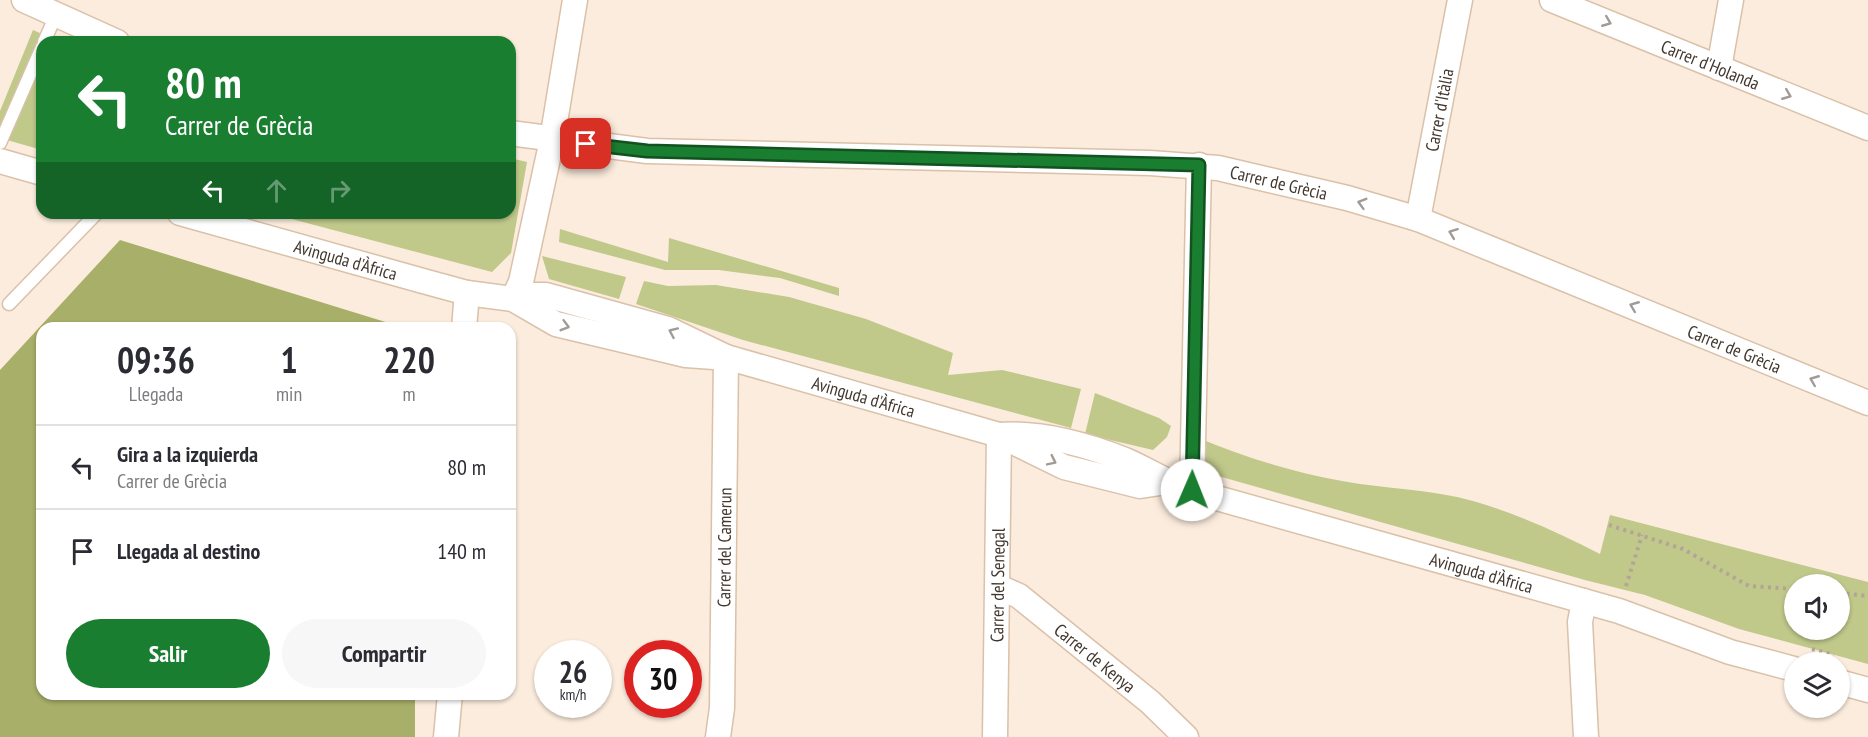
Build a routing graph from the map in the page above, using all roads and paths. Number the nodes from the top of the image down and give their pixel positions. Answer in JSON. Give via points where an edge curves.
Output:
{"nodes":[{"id":1,"x":24,"y":0,"type":"edge"},
{"id":2,"x":574,"y":0,"type":"edge"},
{"id":3,"x":1460,"y":0,"type":"edge"},
{"id":4,"x":1552,"y":0,"type":"edge"},
{"id":5,"x":1731,"y":0,"type":"edge"},
{"id":6,"x":56,"y":15,"type":"junction"},
{"id":7,"x":47,"y":36,"type":"edge"},
{"id":8,"x":103,"y":36,"type":"edge"},
{"id":9,"x":36,"y":61,"type":"edge"},
{"id":10,"x":1719,"y":68,"type":"junction"},
{"id":11,"x":1868,"y":128,"type":"edge"},
{"id":12,"x":516,"y":134,"type":"edge"},
{"id":13,"x":552,"y":140,"type":"junction"},
{"id":14,"x":0,"y":143,"type":"edge"},
{"id":15,"x":0,"y":161,"type":"edge"},
{"id":16,"x":1199,"y":165,"type":"junction"},
{"id":17,"x":36,"y":171,"type":"edge"},
{"id":18,"x":91,"y":219,"type":"edge"},
{"id":19,"x":202,"y":219,"type":"edge"},
{"id":20,"x":1418,"y":219,"type":"junction"},
{"id":21,"x":467,"y":293,"type":"junction"},
{"id":22,"x":513,"y":299,"type":"junction"},
{"id":23,"x":9,"y":304,"type":"dead end"},
{"id":24,"x":465,"y":322,"type":"edge"},
{"id":25,"x":726,"y":357,"type":"junction"},
{"id":26,"x":1868,"y":403,"type":"edge"},
{"id":27,"x":999,"y":435,"type":"junction"},
{"id":28,"x":1192,"y":490,"type":"junction"},
{"id":29,"x":1609,"y":525,"type":"dead end"},
{"id":30,"x":1642,"y":535,"type":"junction"},
{"id":31,"x":999,"y":587,"type":"junction"},
{"id":32,"x":1784,"y":588,"type":"edge"},
{"id":33,"x":1624,"y":594,"type":"dead end"},
{"id":34,"x":1850,"y":594,"type":"edge"},
{"id":35,"x":1868,"y":596,"type":"edge"},
{"id":36,"x":1584,"y":601,"type":"junction"},
{"id":37,"x":1784,"y":666,"type":"edge"},
{"id":38,"x":1850,"y":685,"type":"edge"},
{"id":39,"x":1868,"y":690,"type":"edge"},
{"id":40,"x":449,"y":700,"type":"edge"},
{"id":41,"x":446,"y":737,"type":"edge"},
{"id":42,"x":718,"y":737,"type":"edge"},
{"id":43,"x":995,"y":737,"type":"edge"},
{"id":44,"x":1186,"y":737,"type":"edge"},
{"id":45,"x":1586,"y":737,"type":"edge"}],
"edges":[{"from":1,"to":6,"type":"street"},
{"from":2,"to":13,"type":"street"},
{"from":3,"to":20,"type":"street","name":"Carrer d'Itàlia"},
{"from":4,"to":10,"type":"street","name":"Carrer d'Holanda","one_way":true},
{"from":5,"to":10,"type":"street"},
{"from":6,"to":7,"type":"lane"},
{"from":6,"to":8,"type":"street"},
{"from":9,"to":14,"type":"lane"},
{"from":10,"to":11,"type":"street","name":"Carrer d'Holanda","one_way":true},
{"from":12,"to":13,"type":"street","name":"Carrer de Grècia"},
{"from":13,"to":16,"type":"street","name":"Carrer de Grècia","via":[[647,151]]},
{"from":13,"to":22,"type":"street","via":[[521,282]]},
{"from":15,"to":17,"type":"street"},
{"from":20,"to":16,"type":"street","name":"Carrer de Grècia","one_way":true,"via":[[1347,198]]},
{"from":16,"to":28,"type":"street"},
{"from":18,"to":23,"type":"lane"},
{"from":19,"to":21,"type":"street","name":"Avinguda d'Àfrica"},
{"from":26,"to":20,"type":"street","name":"Carrer de Grècia","one_way":true},
{"from":21,"to":22,"type":"street","name":"Avinguda d'Àfrica"},
{"from":21,"to":24,"type":"street"},
{"from":22,"to":25,"type":"street","name":"Avinguda d'Àfrica","via":[[556,324],[686,356]]},
{"from":25,"to":27,"type":"street","name":"Avinguda d'Àfrica"},
{"from":25,"to":42,"type":"street","name":"Carrer del Camerun","via":[[722,708]]},
{"from":27,"to":28,"type":"street","name":"Avinguda d'Àfrica","via":[[1064,467],[1140,486],[1167,482]]},
{"from":27,"to":31,"type":"street","name":"Carrer del Senegal"},
{"from":28,"to":36,"type":"street","name":"Avinguda d'Àfrica"},
{"from":29,"to":30,"type":"path"},
{"from":30,"to":32,"type":"path","via":[[1683,549],[1749,586]]},
{"from":30,"to":33,"type":"path"},
{"from":31,"to":43,"type":"street","name":"Carrer del Senegal"},
{"from":31,"to":44,"type":"street","name":"Carrer de Kenya","via":[[1019,596],[1150,702]]},
{"from":34,"to":35,"type":"path"},
{"from":36,"to":37,"type":"street","name":"Avinguda d'Àfrica","via":[[1652,621],[1730,652]]},
{"from":36,"to":45,"type":"street","via":[[1580,622]]},
{"from":38,"to":39,"type":"street"},
{"from":40,"to":41,"type":"street"}]}
